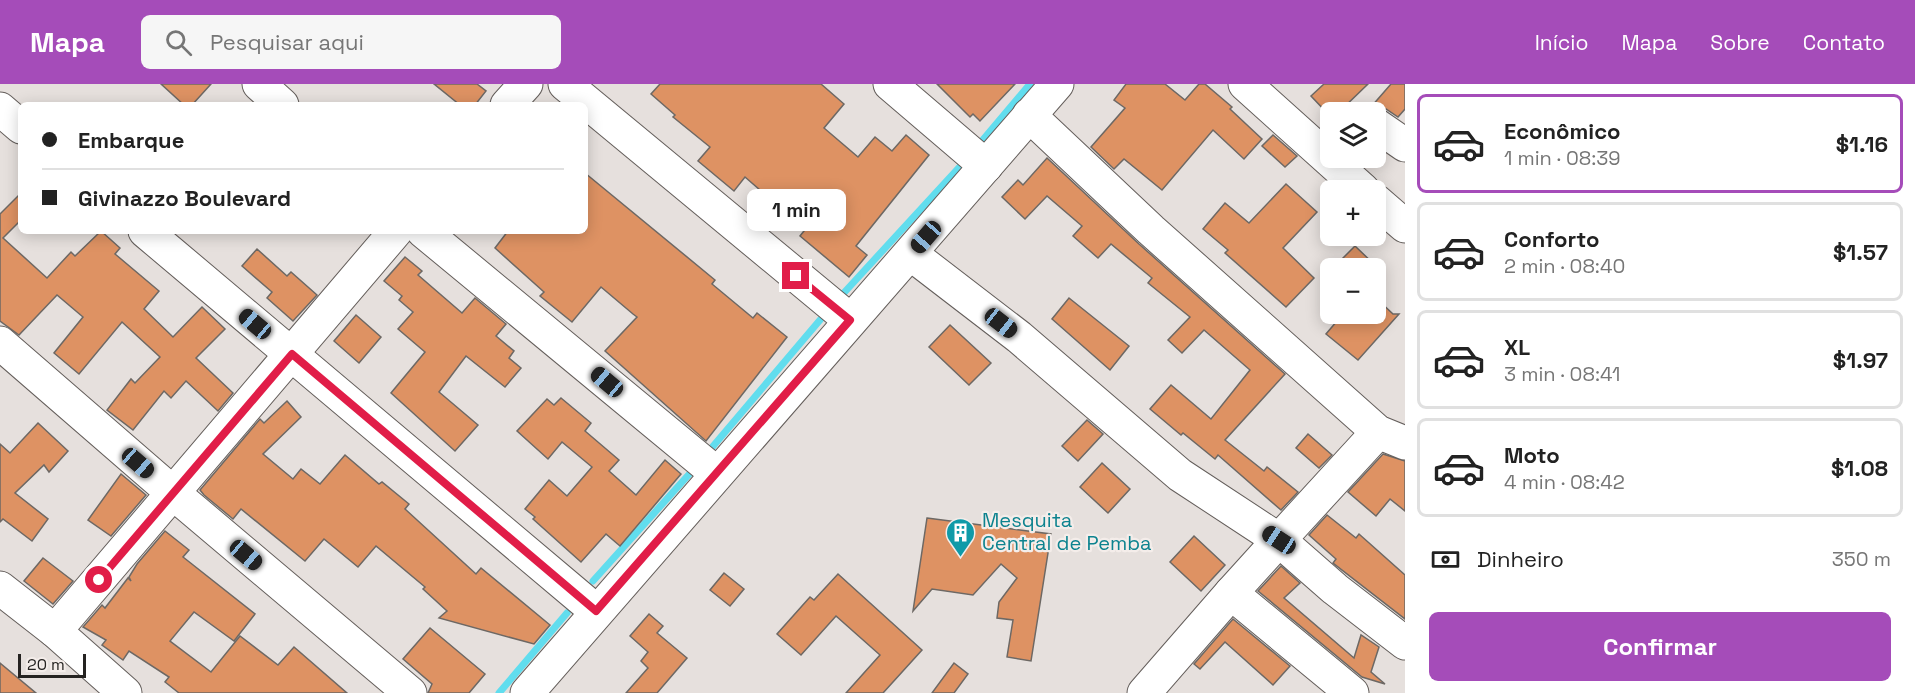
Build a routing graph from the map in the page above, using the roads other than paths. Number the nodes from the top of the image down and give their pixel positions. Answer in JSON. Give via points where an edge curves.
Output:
{"nodes":[{"id":1,"x":259,"y":84,"type":"edge"},
{"id":2,"x":526,"y":84,"type":"edge"},
{"id":3,"x":565,"y":84,"type":"edge"},
{"id":4,"x":890,"y":84,"type":"edge"},
{"id":5,"x":1057,"y":84,"type":"edge"},
{"id":6,"x":1245,"y":84,"type":"edge"},
{"id":7,"x":279,"y":102,"type":"edge"},
{"id":8,"x":510,"y":102,"type":"edge"},
{"id":9,"x":587,"y":102,"type":"edge"},
{"id":10,"x":588,"y":103,"type":"edge"},
{"id":11,"x":0,"y":110,"type":"edge"},
{"id":12,"x":1029,"y":115,"type":"junction"},
{"id":13,"x":18,"y":125,"type":"edge"},
{"id":14,"x":1386,"y":132,"type":"edge"},
{"id":15,"x":1320,"y":140,"type":"edge"},
{"id":16,"x":1405,"y":145,"type":"edge"},
{"id":17,"x":986,"y":166,"type":"junction"},
{"id":18,"x":1345,"y":168,"type":"edge"},
{"id":19,"x":1355,"y":180,"type":"edge"},
{"id":20,"x":1386,"y":210,"type":"edge"},
{"id":21,"x":1405,"y":226,"type":"edge"},
{"id":22,"x":149,"y":234,"type":"edge"},
{"id":23,"x":393,"y":234,"type":"edge"},
{"id":24,"x":427,"y":234,"type":"edge"},
{"id":25,"x":911,"y":254,"type":"junction"},
{"id":26,"x":850,"y":320,"type":"junction"},
{"id":27,"x":0,"y":343,"type":"edge"},
{"id":28,"x":292,"y":354,"type":"junction"},
{"id":29,"x":1392,"y":437,"type":"edge"},
{"id":30,"x":717,"y":473,"type":"junction"},
{"id":31,"x":172,"y":494,"type":"junction"},
{"id":32,"x":1279,"y":540,"type":"junction"},
{"id":33,"x":0,"y":588,"type":"edge"},
{"id":34,"x":1231,"y":593,"type":"junction"},
{"id":35,"x":596,"y":611,"type":"junction"},
{"id":36,"x":55,"y":632,"type":"junction"},
{"id":37,"x":1405,"y":643,"type":"edge"},
{"id":38,"x":125,"y":693,"type":"edge"},
{"id":39,"x":410,"y":693,"type":"edge"},
{"id":40,"x":527,"y":693,"type":"edge"},
{"id":41,"x":1144,"y":693,"type":"edge"},
{"id":42,"x":1352,"y":693,"type":"edge"}],
"edges":[{"from":1,"to":7,"type":"street"},
{"from":2,"to":8,"type":"street"},
{"from":3,"to":9,"type":"street"},
{"from":4,"to":17,"type":"street"},
{"from":5,"to":12,"type":"street"},
{"from":6,"to":15,"type":"street"},
{"from":10,"to":26,"type":"street"},
{"from":11,"to":13,"type":"street"},
{"from":12,"to":17,"type":"street"},
{"from":12,"to":29,"type":"street","via":[[1151,230]]},
{"from":14,"to":16,"type":"street"},
{"from":17,"to":25,"type":"street"},
{"from":18,"to":19,"type":"street"},
{"from":20,"to":21,"type":"street"},
{"from":22,"to":28,"type":"street"},
{"from":23,"to":28,"type":"street"},
{"from":24,"to":30,"type":"street"},
{"from":25,"to":26,"type":"street"},
{"from":25,"to":32,"type":"street","via":[[1019,337],[1180,475]]},
{"from":26,"to":30,"type":"street"},
{"from":27,"to":31,"type":"street"},
{"from":28,"to":31,"type":"street"},
{"from":28,"to":35,"type":"street"},
{"from":29,"to":32,"type":"street"},
{"from":30,"to":35,"type":"street"},
{"from":31,"to":36,"type":"street"},
{"from":31,"to":39,"type":"street"},
{"from":32,"to":34,"type":"street"},
{"from":32,"to":37,"type":"street"},
{"from":33,"to":36,"type":"street"},
{"from":34,"to":41,"type":"street"},
{"from":34,"to":42,"type":"street"},
{"from":35,"to":40,"type":"street"},
{"from":36,"to":38,"type":"street"}]}
